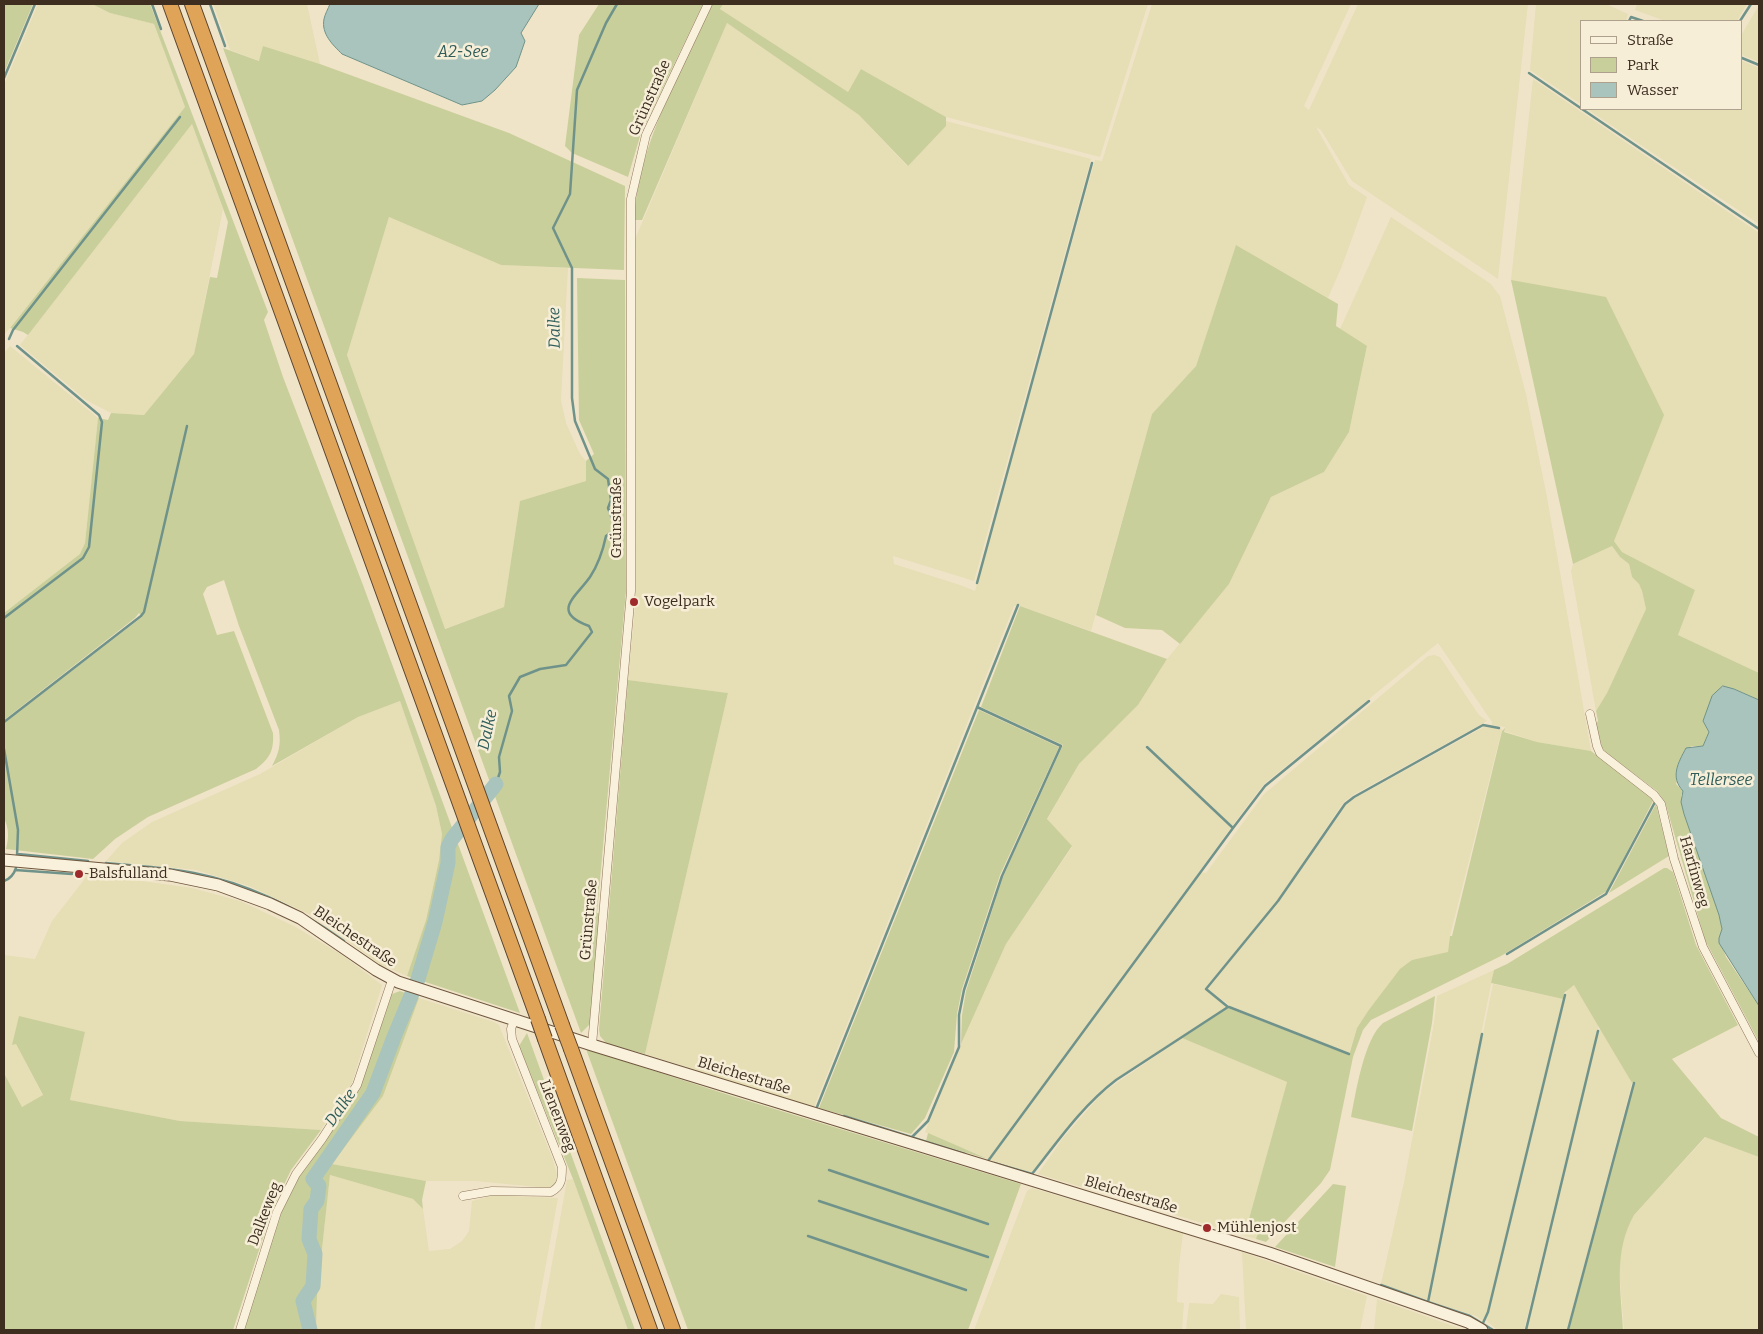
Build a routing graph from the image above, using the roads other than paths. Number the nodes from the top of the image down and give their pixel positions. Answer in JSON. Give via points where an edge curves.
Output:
{"nodes":[{"id":1,"x":170,"y":4,"type":"edge"},
{"id":2,"x":192,"y":4,"type":"edge"},
{"id":3,"x":708,"y":4,"type":"edge"},
{"id":4,"x":1590,"y":714,"type":"dead end"},
{"id":5,"x":4,"y":860,"type":"edge"},
{"id":6,"x":395,"y":981,"type":"junction"},
{"id":7,"x":514,"y":1020,"type":"junction"},
{"id":8,"x":592,"y":1045,"type":"junction"},
{"id":9,"x":1759,"y":1053,"type":"edge"},
{"id":10,"x":463,"y":1196,"type":"dead end"},
{"id":11,"x":240,"y":1330,"type":"edge"},
{"id":12,"x":650,"y":1330,"type":"edge"},
{"id":13,"x":673,"y":1330,"type":"edge"},
{"id":14,"x":1482,"y":1330,"type":"edge"}],
"edges":[{"from":1,"to":12,"type":"highway","bridge":true},
{"from":2,"to":13,"type":"highway","bridge":true},
{"from":3,"to":8,"type":"street","name":"Grünstraße","via":[[646,135],[631,199],[631,591]]},
{"from":4,"to":9,"type":"street","name":"Harfinweg","via":[[1600,753],[1661,804],[1674,859],[1703,947]]},
{"from":5,"to":6,"type":"street","name":"Bleichestraße","via":[[170,875],[218,885],[300,918]]},
{"from":6,"to":7,"type":"street","name":"Bleichestraße"},
{"from":6,"to":11,"type":"street","name":"Dalkeweg","via":[[357,1085],[296,1174],[277,1212]]},
{"from":7,"to":8,"type":"street","name":"Bleichestraße"},
{"from":7,"to":10,"type":"street","name":"Lienenweg","via":[[512,1039],[562,1167],[562,1181],[551,1192],[492,1191]]},
{"from":8,"to":14,"type":"street","name":"Bleichestraße","via":[[1269,1253],[1468,1322]]}]}
